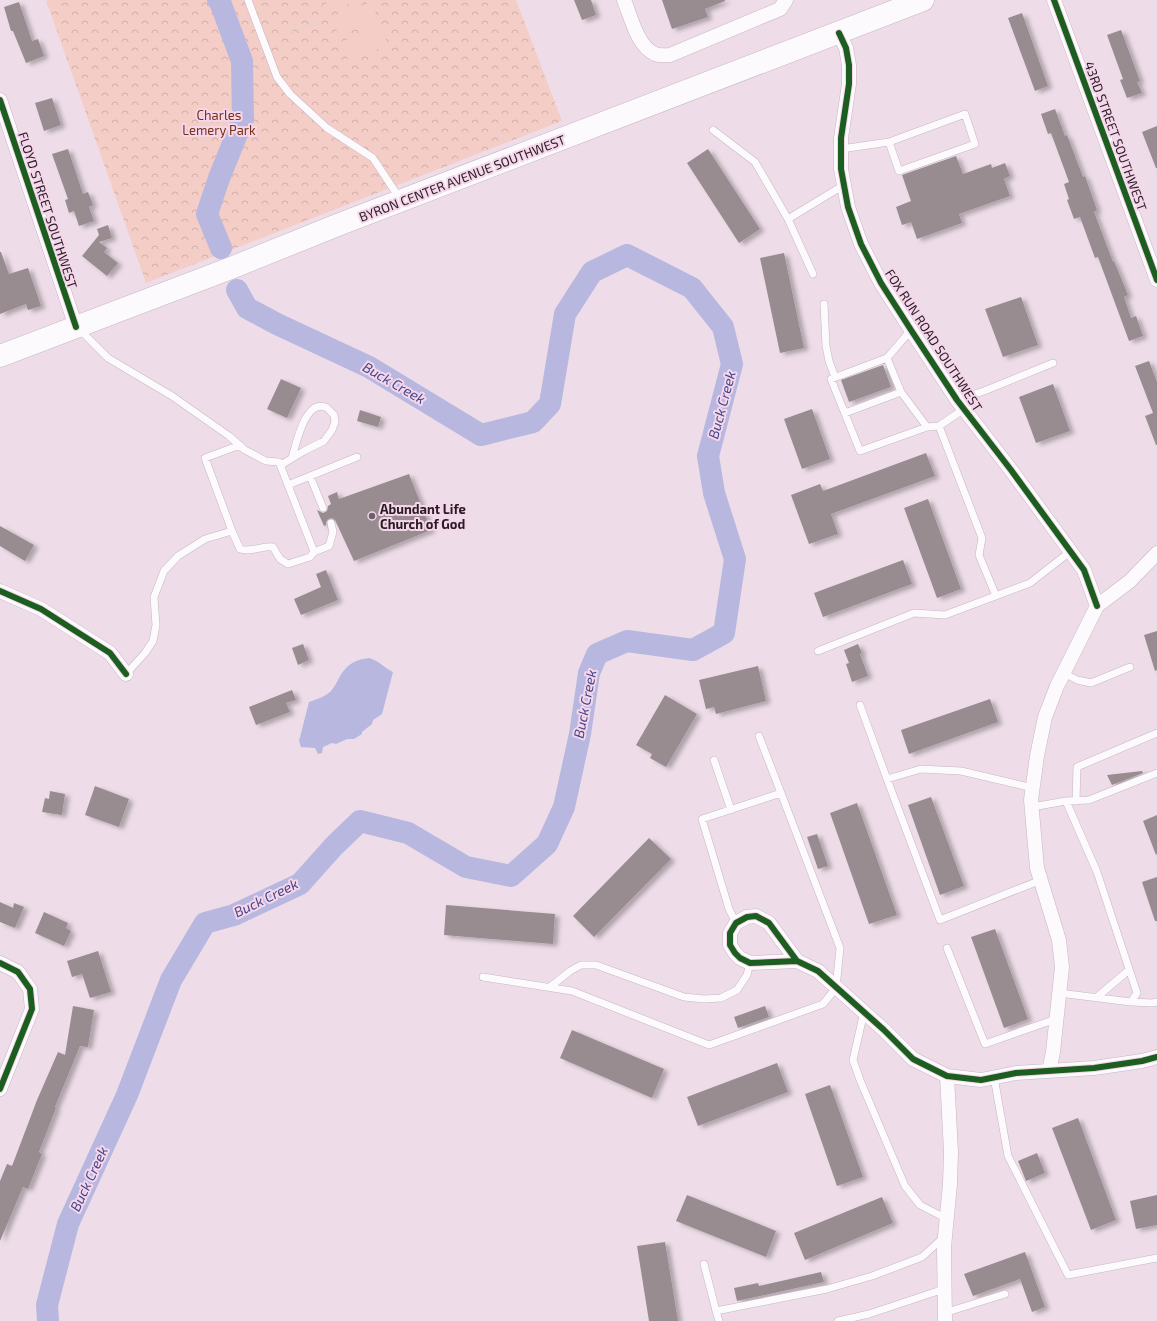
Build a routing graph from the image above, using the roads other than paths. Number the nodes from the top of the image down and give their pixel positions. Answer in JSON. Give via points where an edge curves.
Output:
{"nodes":[{"id":1,"x":248,"y":0,"type":"edge"},
{"id":2,"x":624,"y":0,"type":"edge"},
{"id":3,"x":923,"y":0,"type":"edge"},
{"id":4,"x":1054,"y":0,"type":"edge"},
{"id":5,"x":783,"y":4,"type":"edge"},
{"id":6,"x":840,"y":33,"type":"junction"},
{"id":7,"x":0,"y":100,"type":"edge"},
{"id":8,"x":713,"y":130,"type":"dead end"},
{"id":9,"x":889,"y":142,"type":"junction"},
{"id":10,"x":841,"y":149,"type":"junction"},
{"id":11,"x":844,"y":185,"type":"junction"},
{"id":12,"x":401,"y":201,"type":"junction"},
{"id":13,"x":788,"y":218,"type":"junction"},
{"id":14,"x":813,"y":274,"type":"dead end"},
{"id":15,"x":1157,"y":280,"type":"edge"},
{"id":16,"x":824,"y":304,"type":"dead end"},
{"id":17,"x":76,"y":327,"type":"junction"},
{"id":18,"x":911,"y":330,"type":"junction"},
{"id":19,"x":0,"y":356,"type":"edge"},
{"id":20,"x":887,"y":358,"type":"junction"},
{"id":21,"x":1054,"y":363,"type":"dead end"},
{"id":22,"x":836,"y":377,"type":"junction"},
{"id":23,"x":902,"y":392,"type":"junction"},
{"id":24,"x":960,"y":404,"type":"junction"},
{"id":25,"x":845,"y":413,"type":"junction"},
{"id":26,"x":939,"y":426,"type":"junction"},
{"id":27,"x":927,"y":427,"type":"junction"},
{"id":28,"x":240,"y":445,"type":"junction"},
{"id":29,"x":357,"y":457,"type":"dead end"},
{"id":30,"x":292,"y":458,"type":"junction"},
{"id":31,"x":281,"y":465,"type":"junction"},
{"id":32,"x":310,"y":476,"type":"junction"},
{"id":33,"x":288,"y":485,"type":"junction"},
{"id":34,"x":323,"y":508,"type":"dead end"},
{"id":35,"x":331,"y":523,"type":"dead end"},
{"id":36,"x":232,"y":531,"type":"junction"},
{"id":37,"x":314,"y":552,"type":"junction"},
{"id":38,"x":1071,"y":552,"type":"junction"},
{"id":39,"x":1157,"y":552,"type":"edge"},
{"id":40,"x":0,"y":591,"type":"edge"},
{"id":41,"x":996,"y":596,"type":"junction"},
{"id":42,"x":1097,"y":606,"type":"junction"},
{"id":43,"x":818,"y":651,"type":"dead end"},
{"id":44,"x":1130,"y":667,"type":"dead end"},
{"id":45,"x":1064,"y":673,"type":"junction"},
{"id":46,"x":126,"y":674,"type":"joint"},
{"id":47,"x":860,"y":705,"type":"dead end"},
{"id":48,"x":1157,"y":733,"type":"edge"},
{"id":49,"x":759,"y":736,"type":"dead end"},
{"id":50,"x":714,"y":760,"type":"dead end"},
{"id":51,"x":1157,"y":772,"type":"edge"},
{"id":52,"x":888,"y":779,"type":"junction"},
{"id":53,"x":1033,"y":788,"type":"junction"},
{"id":54,"x":781,"y":793,"type":"junction"},
{"id":55,"x":1076,"y":800,"type":"junction"},
{"id":56,"x":1066,"y":801,"type":"junction"},
{"id":57,"x":1032,"y":807,"type":"junction"},
{"id":58,"x":731,"y":810,"type":"junction"},
{"id":59,"x":1041,"y":880,"type":"junction"},
{"id":60,"x":736,"y":923,"type":"junction"},
{"id":61,"x":947,"y":948,"type":"dead end"},
{"id":62,"x":797,"y":960,"type":"junction"},
{"id":63,"x":0,"y":963,"type":"edge"},
{"id":64,"x":750,"y":963,"type":"junction"},
{"id":65,"x":1129,"y":970,"type":"junction"},
{"id":66,"x":483,"y":977,"type":"dead end"},
{"id":67,"x":550,"y":987,"type":"junction"},
{"id":68,"x":836,"y":988,"type":"junction"},
{"id":69,"x":1059,"y":993,"type":"junction"},
{"id":70,"x":1097,"y":997,"type":"junction"},
{"id":71,"x":1130,"y":1002,"type":"junction"},
{"id":72,"x":1157,"y":1002,"type":"edge"},
{"id":73,"x":864,"y":1012,"type":"junction"},
{"id":74,"x":1056,"y":1019,"type":"junction"},
{"id":75,"x":1157,"y":1057,"type":"edge"},
{"id":76,"x":1049,"y":1071,"type":"junction"},
{"id":77,"x":947,"y":1076,"type":"junction"},
{"id":78,"x":994,"y":1077,"type":"junction"},
{"id":79,"x":0,"y":1089,"type":"edge"},
{"id":80,"x":947,"y":1219,"type":"junction"},
{"id":81,"x":945,"y":1237,"type":"junction"},
{"id":82,"x":1157,"y":1258,"type":"edge"},
{"id":83,"x":704,"y":1264,"type":"dead end"},
{"id":84,"x":944,"y":1289,"type":"junction"},
{"id":85,"x":1006,"y":1294,"type":"dead end"},
{"id":86,"x":716,"y":1311,"type":"junction"},
{"id":87,"x":944,"y":1317,"type":"edge"},
{"id":88,"x":719,"y":1321,"type":"edge"},
{"id":89,"x":838,"y":1321,"type":"edge"}],
"edges":[{"from":1,"to":12,"type":"lane","via":[[277,77],[290,94],[327,128],[372,158]]},
{"from":2,"to":5,"type":"street","via":[[645,48],[656,54],[670,55]]},
{"from":3,"to":6,"type":"main road","name":"BYRON CENTER AVENUE SOUTHWEST"},
{"from":4,"to":15,"type":"street","name":"43RD STREET SOUTHWEST"},
{"from":6,"to":10,"type":"street","name":"FOX RUN ROAD SOUTHWEST","via":[[846,48],[849,72]]},
{"from":6,"to":12,"type":"main road","name":"BYRON CENTER AVENUE SOUTHWEST"},
{"from":7,"to":17,"type":"street","name":"FLOYD STREET SOUTHWEST"},
{"from":8,"to":13,"type":"lane","via":[[755,162]]},
{"from":9,"to":9,"type":"lane","via":[[965,114],[975,144],[899,171]]},
{"from":9,"to":10,"type":"lane"},
{"from":10,"to":11,"type":"street","name":"FOX RUN ROAD SOUTHWEST"},
{"from":11,"to":13,"type":"lane"},
{"from":11,"to":18,"type":"street","name":"FOX RUN ROAD SOUTHWEST","via":[[848,207],[861,244],[881,283]]},
{"from":12,"to":17,"type":"main road","name":"BYRON CENTER AVENUE SOUTHWEST"},
{"from":13,"to":14,"type":"lane"},
{"from":16,"to":22,"type":"lane","via":[[826,346]]},
{"from":17,"to":19,"type":"main road","name":"BYRON CENTER AVENUE SOUTHWEST"},
{"from":17,"to":28,"type":"lane","via":[[108,358],[172,396]]},
{"from":18,"to":20,"type":"lane"},
{"from":18,"to":24,"type":"street","name":"FOX RUN ROAD SOUTHWEST"},
{"from":20,"to":22,"type":"lane"},
{"from":20,"to":23,"type":"lane"},
{"from":21,"to":24,"type":"lane","via":[[984,391]]},
{"from":22,"to":25,"type":"lane","via":[[831,379]]},
{"from":23,"to":25,"type":"lane"},
{"from":23,"to":27,"type":"lane"},
{"from":24,"to":26,"type":"lane"},
{"from":24,"to":38,"type":"street","name":"FOX RUN ROAD SOUTHWEST"},
{"from":25,"to":27,"type":"lane","via":[[860,451]]},
{"from":26,"to":27,"type":"lane"},
{"from":26,"to":41,"type":"lane","via":[[982,538],[979,555]]},
{"from":28,"to":31,"type":"lane","via":[[266,462],[279,462]]},
{"from":28,"to":36,"type":"lane","via":[[205,458]]},
{"from":29,"to":32,"type":"lane"},
{"from":30,"to":30,"type":"lane","via":[[324,442],[334,422],[334,415],[326,407],[317,406],[306,416]]},
{"from":30,"to":31,"type":"lane"},
{"from":31,"to":33,"type":"lane"},
{"from":32,"to":33,"type":"lane"},
{"from":32,"to":34,"type":"lane"},
{"from":33,"to":37,"type":"lane"},
{"from":35,"to":37,"type":"lane","via":[[333,532],[329,546]]},
{"from":36,"to":37,"type":"lane","via":[[240,549],[248,551],[273,547],[280,559],[288,564],[310,557]]},
{"from":36,"to":46,"type":"lane","via":[[205,539],[178,556],[164,571],[154,598],[156,624],[153,641]]},
{"from":38,"to":41,"type":"lane","via":[[1030,583]]},
{"from":38,"to":42,"type":"street","name":"FOX RUN ROAD SOUTHWEST","via":[[1084,570]]},
{"from":39,"to":42,"type":"street","via":[[1130,580]]},
{"from":40,"to":46,"type":"street","via":[[41,610],[110,653]]},
{"from":41,"to":43,"type":"lane","via":[[944,615],[914,613]]},
{"from":42,"to":45,"type":"street"},
{"from":44,"to":45,"type":"lane","via":[[1091,683],[1077,680]]},
{"from":45,"to":53,"type":"street","via":[[1045,717]]},
{"from":47,"to":52,"type":"lane"},
{"from":48,"to":55,"type":"lane","via":[[1077,767]]},
{"from":49,"to":54,"type":"lane"},
{"from":50,"to":58,"type":"lane"},
{"from":51,"to":55,"type":"lane","via":[[1089,800]]},
{"from":52,"to":53,"type":"lane","via":[[921,769],[940,770],[961,772]]},
{"from":52,"to":59,"type":"lane","via":[[940,920]]},
{"from":53,"to":57,"type":"street"},
{"from":54,"to":58,"type":"lane"},
{"from":54,"to":68,"type":"lane","via":[[840,948]]},
{"from":55,"to":56,"type":"lane"},
{"from":56,"to":57,"type":"lane"},
{"from":56,"to":65,"type":"lane","via":[[1097,872]]},
{"from":57,"to":59,"type":"street","via":[[1037,868]]},
{"from":58,"to":60,"type":"lane","via":[[702,820]]},
{"from":59,"to":69,"type":"street","via":[[1060,940],[1062,967]]},
{"from":60,"to":62,"type":"street","via":[[747,917],[756,916],[769,923]]},
{"from":60,"to":64,"type":"street","via":[[730,933],[730,945],[740,958]]},
{"from":61,"to":74,"type":"lane","via":[[985,1044]]},
{"from":62,"to":64,"type":"street"},
{"from":62,"to":68,"type":"street","via":[[818,971]]},
{"from":63,"to":79,"type":"street","via":[[18,972],[30,989],[32,1009]]},
{"from":64,"to":67,"type":"lane","via":[[747,975],[737,990],[721,998],[684,997],[596,965],[581,965]]},
{"from":65,"to":70,"type":"lane"},
{"from":65,"to":71,"type":"lane","via":[[1137,993]]},
{"from":66,"to":67,"type":"lane"},
{"from":67,"to":68,"type":"lane","via":[[572,991],[709,1045],[823,1004]]},
{"from":68,"to":73,"type":"street"},
{"from":69,"to":70,"type":"lane"},
{"from":69,"to":74,"type":"street"},
{"from":70,"to":71,"type":"lane"},
{"from":71,"to":72,"type":"lane"},
{"from":73,"to":77,"type":"street","via":[[913,1059]]},
{"from":73,"to":80,"type":"lane","via":[[853,1060],[860,1080],[905,1186],[920,1205]]},
{"from":74,"to":76,"type":"street"},
{"from":75,"to":76,"type":"street","via":[[1094,1068]]},
{"from":76,"to":78,"type":"street"},
{"from":77,"to":78,"type":"street","via":[[981,1080]]},
{"from":77,"to":80,"type":"street","via":[[952,1152]]},
{"from":78,"to":82,"type":"lane","via":[[1008,1156],[1068,1275]]},
{"from":80,"to":81,"type":"street"},
{"from":81,"to":84,"type":"street"},
{"from":81,"to":86,"type":"lane","via":[[922,1257],[872,1276],[827,1289]]},
{"from":83,"to":86,"type":"lane"},
{"from":84,"to":87,"type":"street"},
{"from":84,"to":89,"type":"lane","via":[[869,1314]]},
{"from":85,"to":87,"type":"lane"},
{"from":86,"to":88,"type":"lane"}]}
